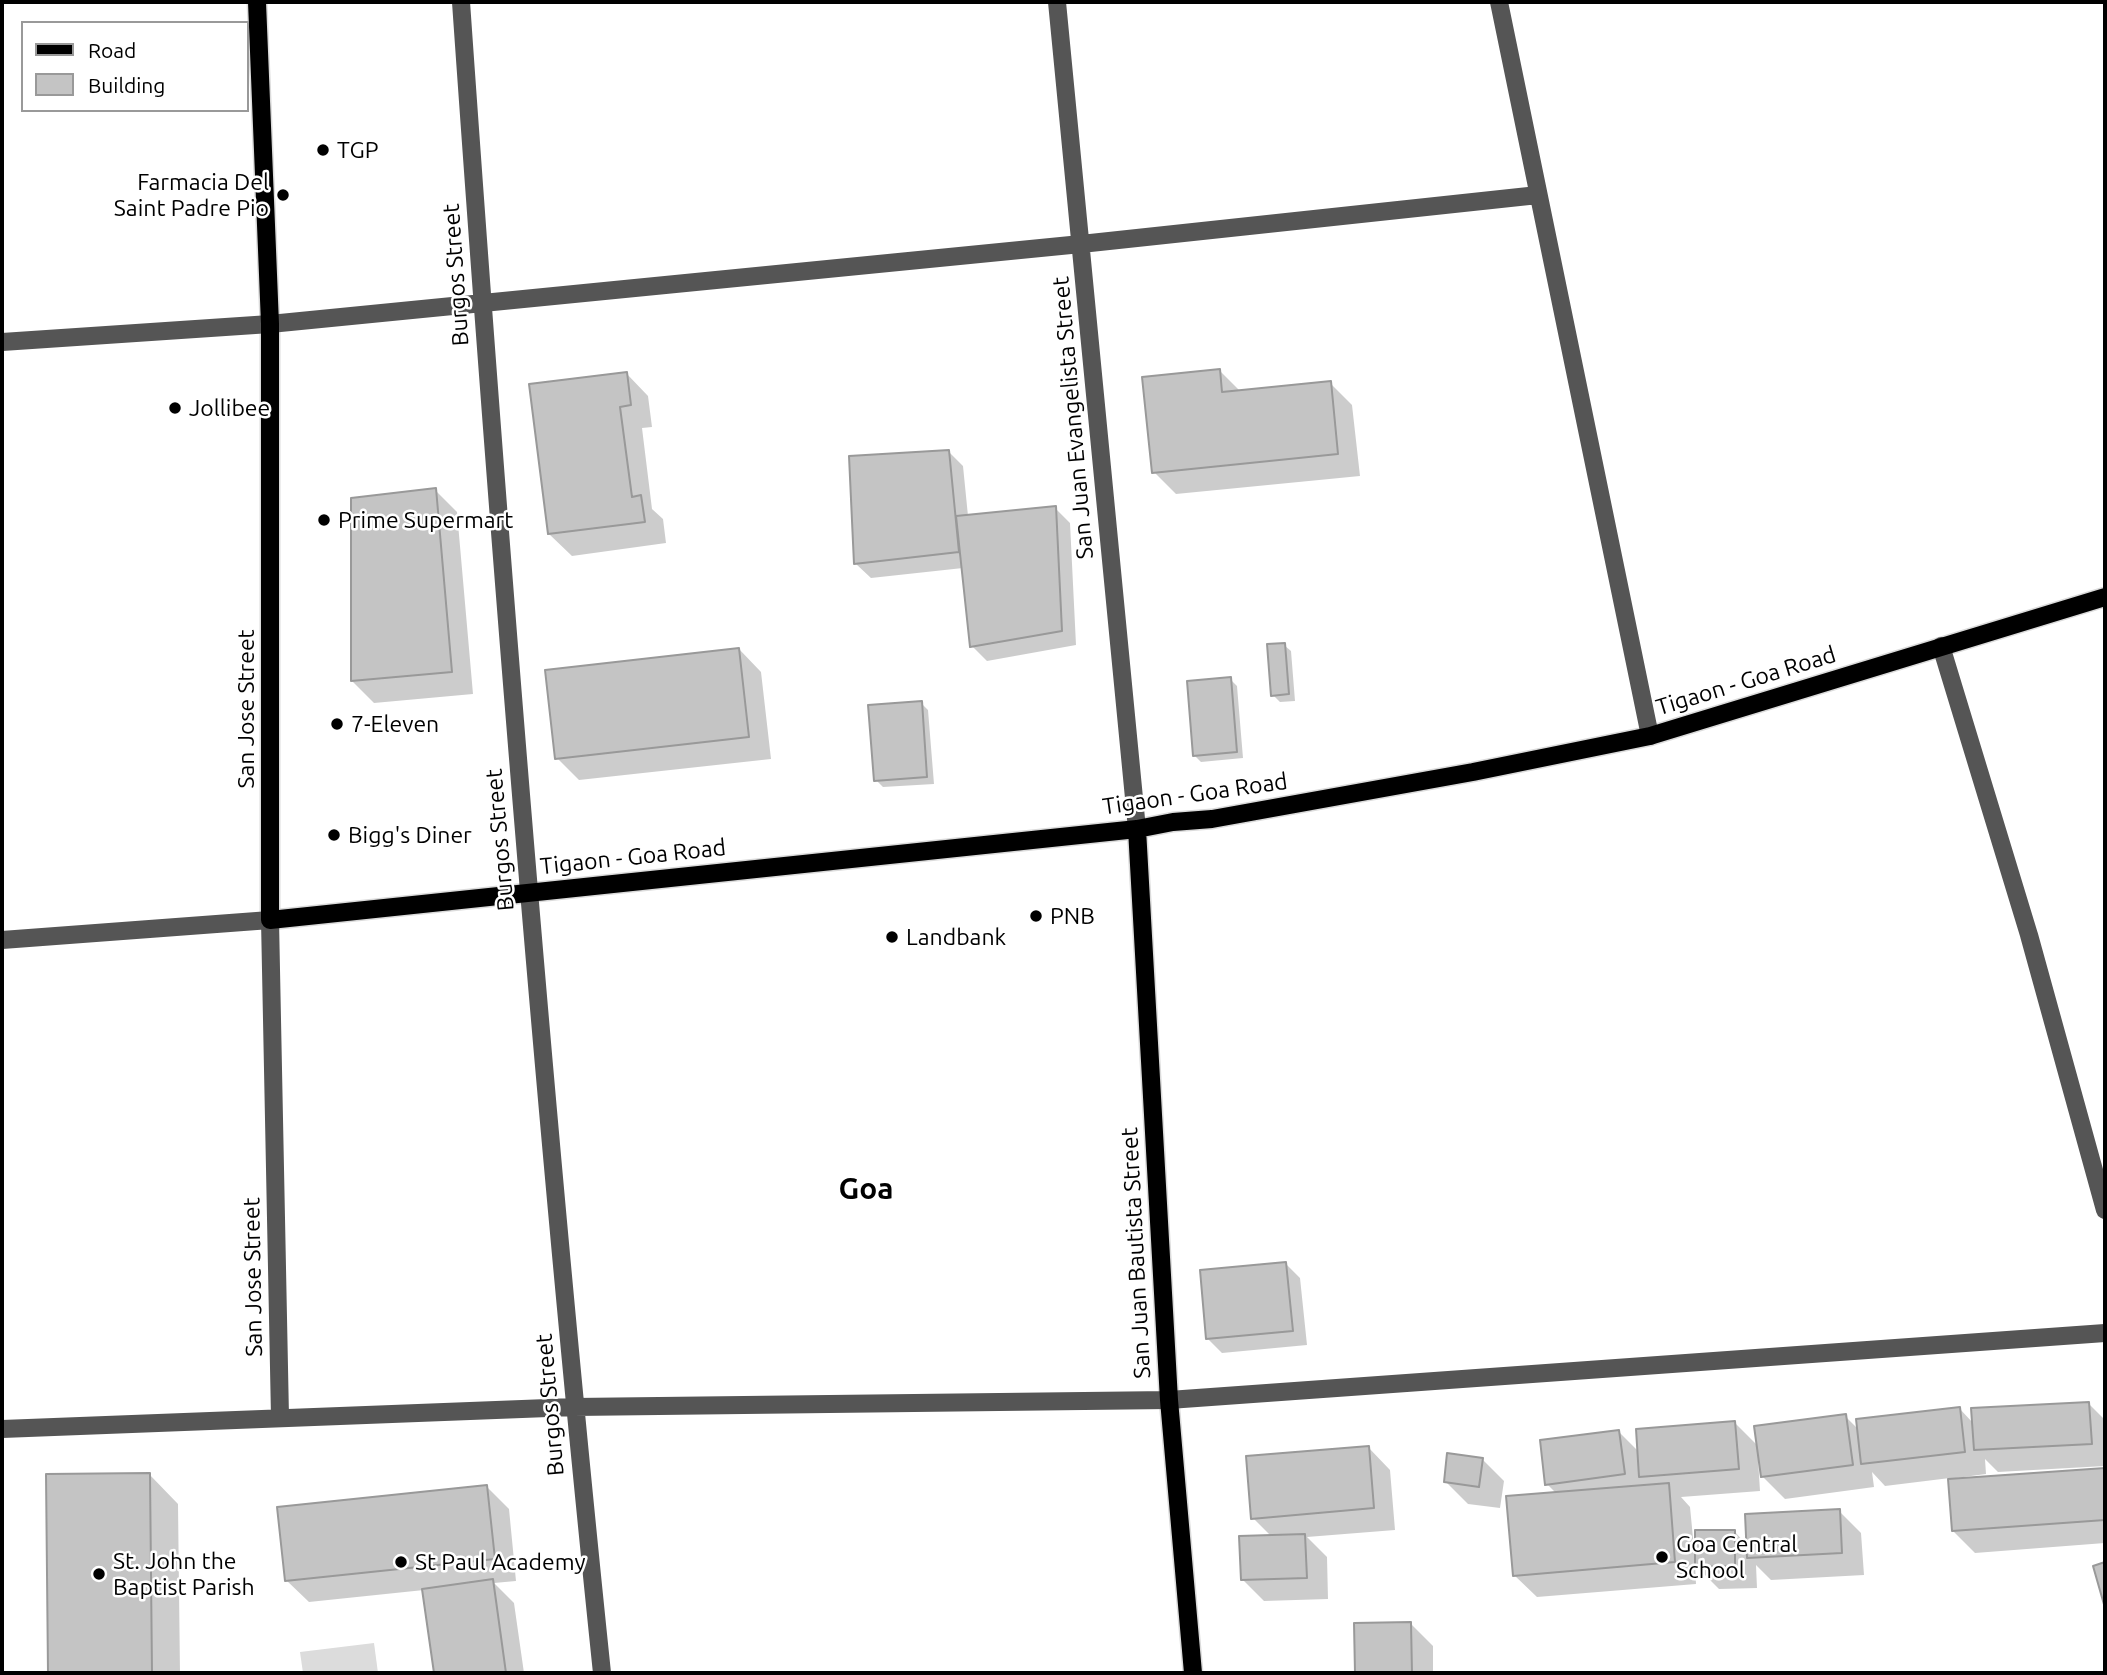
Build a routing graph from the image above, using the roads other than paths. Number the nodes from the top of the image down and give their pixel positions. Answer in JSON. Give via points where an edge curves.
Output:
{"nodes":[{"id":1,"x":257,"y":2,"type":"edge"},
{"id":2,"x":461,"y":2,"type":"edge"},
{"id":3,"x":1057,"y":2,"type":"edge"},
{"id":4,"x":1499,"y":2,"type":"edge"},
{"id":5,"x":1538,"y":195,"type":"junction"},
{"id":6,"x":1081,"y":244,"type":"junction"},
{"id":7,"x":482,"y":302,"type":"junction"},
{"id":8,"x":270,"y":324,"type":"junction"},
{"id":9,"x":2,"y":342,"type":"edge"},
{"id":10,"x":2105,"y":597,"type":"edge"},
{"id":11,"x":1941,"y":646,"type":"junction"},
{"id":12,"x":1650,"y":736,"type":"junction"},
{"id":13,"x":1137,"y":829,"type":"junction"},
{"id":14,"x":528,"y":893,"type":"junction"},
{"id":15,"x":270,"y":920,"type":"junction"},
{"id":16,"x":2,"y":940,"type":"edge"},
{"id":17,"x":2105,"y":1210,"type":"edge"},
{"id":18,"x":2105,"y":1333,"type":"edge"},
{"id":19,"x":1168,"y":1400,"type":"junction"},
{"id":20,"x":574,"y":1407,"type":"junction"},
{"id":21,"x":280,"y":1417,"type":"junction"},
{"id":22,"x":2,"y":1429,"type":"edge"},
{"id":23,"x":602,"y":1673,"type":"edge"},
{"id":24,"x":1193,"y":1673,"type":"edge"}],
"edges":[{"from":1,"to":8,"type":"main road","name":"San Jose Street"},
{"from":2,"to":7,"type":"street","name":"Burgos Street"},
{"from":3,"to":6,"type":"street","name":"San Juan Evangelista Street"},
{"from":4,"to":5,"type":"street"},
{"from":5,"to":6,"type":"street"},
{"from":5,"to":12,"type":"street"},
{"from":6,"to":7,"type":"street"},
{"from":6,"to":13,"type":"street","name":"San Juan Evangelista Street"},
{"from":7,"to":8,"type":"street"},
{"from":7,"to":14,"type":"street","name":"Burgos Street"},
{"from":8,"to":9,"type":"street"},
{"from":8,"to":15,"type":"main road","name":"San Jose Street"},
{"from":10,"to":11,"type":"main road","name":"Tigaon - Goa Road"},
{"from":11,"to":12,"type":"main road","name":"Tigaon - Goa Road"},
{"from":11,"to":17,"type":"street"},
{"from":12,"to":13,"type":"main road","name":"Tigaon - Goa Road","via":[[1473,772]]},
{"from":13,"to":14,"type":"main road","name":"Tigaon - Goa Road"},
{"from":13,"to":19,"type":"main road","name":"San Juan Bautista Street"},
{"from":14,"to":15,"type":"main road","name":"Tigaon - Goa Road"},
{"from":14,"to":20,"type":"street","name":"Burgos Street"},
{"from":15,"to":16,"type":"street"},
{"from":15,"to":21,"type":"street","name":"San Jose Street"},
{"from":18,"to":19,"type":"street"},
{"from":19,"to":20,"type":"street"},
{"from":19,"to":24,"type":"main road","name":"San Juan Bautista Street"},
{"from":20,"to":21,"type":"street"},
{"from":20,"to":23,"type":"street","name":"Burgos Street"},
{"from":21,"to":22,"type":"street"}]}
